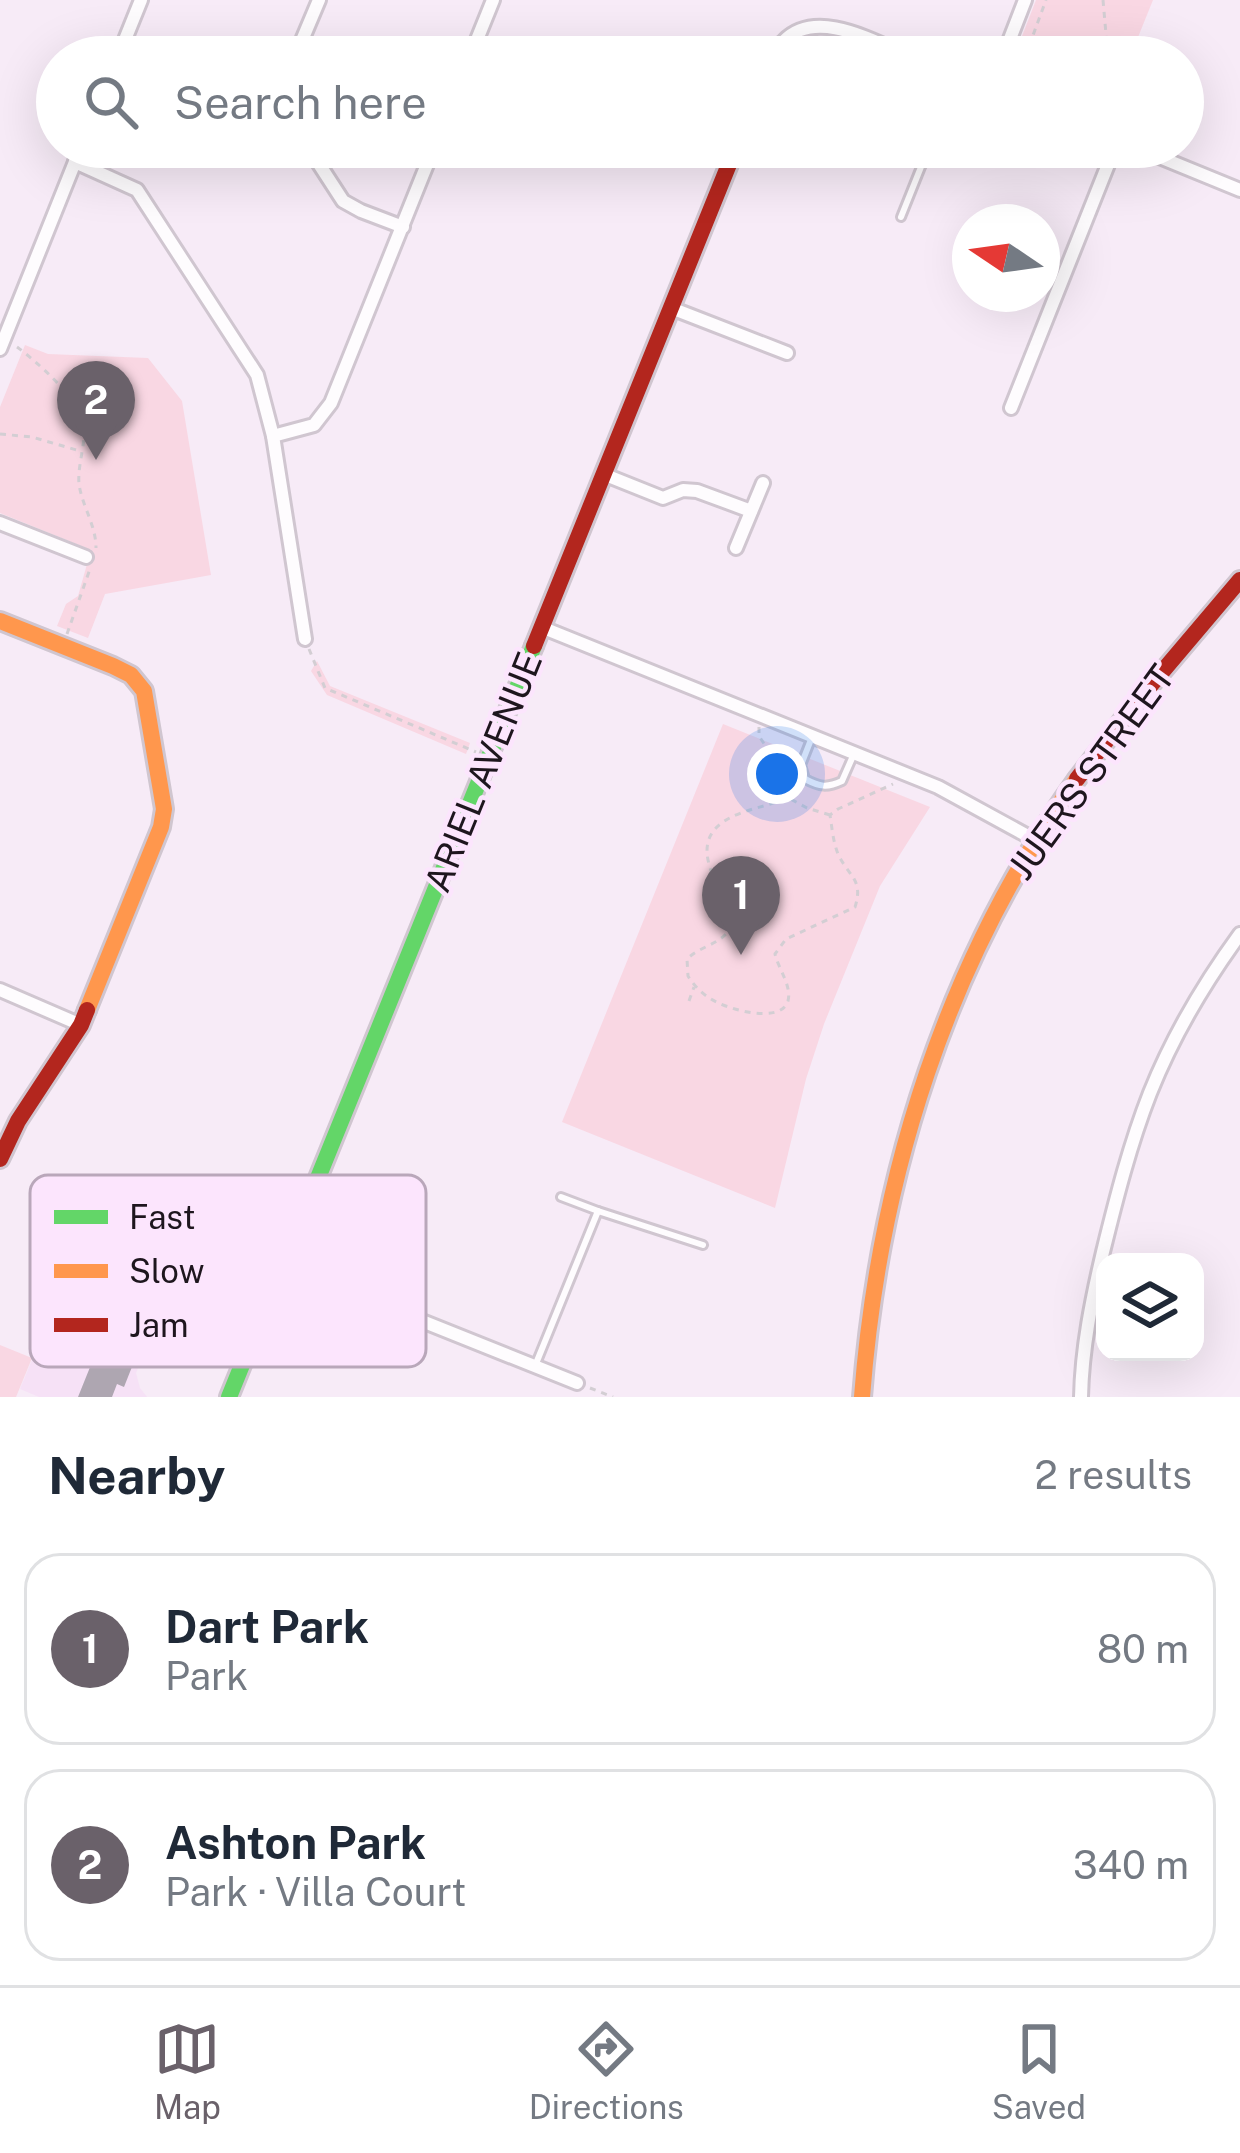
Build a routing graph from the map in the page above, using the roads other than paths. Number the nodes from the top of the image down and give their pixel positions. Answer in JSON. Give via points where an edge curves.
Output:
{"nodes":[{"id":1,"x":141,"y":0,"type":"edge"},
{"id":2,"x":319,"y":0,"type":"edge"},
{"id":3,"x":493,"y":0,"type":"edge"},
{"id":4,"x":1025,"y":0,"type":"edge"},
{"id":5,"x":126,"y":36,"type":"edge"},
{"id":6,"x":304,"y":36,"type":"edge"},
{"id":7,"x":478,"y":36,"type":"edge"},
{"id":8,"x":791,"y":36,"type":"edge"},
{"id":9,"x":856,"y":36,"type":"edge"},
{"id":10,"x":1011,"y":36,"type":"edge"},
{"id":11,"x":73,"y":168,"type":"edge"},
{"id":12,"x":89,"y":168,"type":"edge"},
{"id":13,"x":322,"y":168,"type":"edge"},
{"id":14,"x":426,"y":168,"type":"edge"},
{"id":15,"x":728,"y":168,"type":"edge"},
{"id":16,"x":921,"y":168,"type":"edge"},
{"id":17,"x":1107,"y":168,"type":"edge"},
{"id":18,"x":1186,"y":168,"type":"edge"},
{"id":19,"x":1240,"y":190,"type":"edge"},
{"id":20,"x":901,"y":218,"type":"dead end"},
{"id":21,"x":403,"y":227,"type":"junction"},
{"id":22,"x":671,"y":308,"type":"junction"},
{"id":23,"x":2,"y":344,"type":"edge"},
{"id":24,"x":787,"y":353,"type":"dead end"},
{"id":25,"x":1011,"y":408,"type":"dead end"},
{"id":26,"x":273,"y":436,"type":"junction"},
{"id":27,"x":604,"y":475,"type":"junction"},
{"id":28,"x":763,"y":483,"type":"dead end"},
{"id":29,"x":751,"y":512,"type":"junction"},
{"id":30,"x":0,"y":523,"type":"edge"},
{"id":31,"x":736,"y":548,"type":"dead end"},
{"id":32,"x":86,"y":557,"type":"dead end"},
{"id":33,"x":1240,"y":580,"type":"edge"},
{"id":34,"x":0,"y":621,"type":"edge"},
{"id":35,"x":541,"y":627,"type":"junction"},
{"id":36,"x":304,"y":639,"type":"road end"},
{"id":37,"x":812,"y":736,"type":"junction"},
{"id":38,"x":855,"y":753,"type":"junction"},
{"id":39,"x":1035,"y":840,"type":"junction"},
{"id":40,"x":1240,"y":934,"type":"edge"},
{"id":41,"x":0,"y":990,"type":"edge"},
{"id":42,"x":81,"y":1025,"type":"junction"},
{"id":43,"x":0,"y":1160,"type":"edge"},
{"id":44,"x":319,"y":1175,"type":"edge"},
{"id":45,"x":561,"y":1197,"type":"dead end"},
{"id":46,"x":598,"y":1211,"type":"junction"},
{"id":47,"x":704,"y":1245,"type":"dead end"},
{"id":48,"x":426,"y":1322,"type":"edge"},
{"id":49,"x":535,"y":1366,"type":"junction"},
{"id":50,"x":241,"y":1367,"type":"edge"},
{"id":51,"x":577,"y":1383,"type":"road end"},
{"id":52,"x":229,"y":1397,"type":"edge"},
{"id":53,"x":862,"y":1397,"type":"edge"},
{"id":54,"x":1081,"y":1397,"type":"edge"}],
"edges":[{"from":1,"to":5,"type":"street"},
{"from":2,"to":6,"type":"street"},
{"from":3,"to":7,"type":"street"},
{"from":4,"to":10,"type":"street"},
{"from":8,"to":9,"type":"street","via":[[822,27]]},
{"from":11,"to":23,"type":"street"},
{"from":12,"to":26,"type":"street","via":[[146,201],[257,376]]},
{"from":13,"to":21,"type":"street","via":[[343,201]]},
{"from":14,"to":21,"type":"street"},
{"from":15,"to":22,"type":"street","name":"ARIEL AVENUE"},
{"from":16,"to":20,"type":"lane"},
{"from":17,"to":25,"type":"street"},
{"from":18,"to":19,"type":"street"},
{"from":21,"to":26,"type":"street","via":[[331,403],[314,425]]},
{"from":22,"to":24,"type":"street"},
{"from":22,"to":27,"type":"street","name":"ARIEL AVENUE"},
{"from":26,"to":36,"type":"street"},
{"from":27,"to":29,"type":"street","via":[[663,497],[697,491]]},
{"from":27,"to":35,"type":"street","name":"ARIEL AVENUE"},
{"from":28,"to":29,"type":"street"},
{"from":29,"to":31,"type":"street"},
{"from":30,"to":32,"type":"street"},
{"from":33,"to":39,"type":"street","name":"JUERS STREET","via":[[1147,688]]},
{"from":34,"to":42,"type":"street","via":[[131,676],[144,691],[164,809]]},
{"from":35,"to":37,"type":"street"},
{"from":35,"to":44,"type":"street","name":"ARIEL AVENUE"},
{"from":37,"to":38,"type":"street"},
{"from":37,"to":38,"type":"lane","via":[[801,764],[818,787],[842,781]]},
{"from":38,"to":39,"type":"street"},
{"from":39,"to":53,"type":"street","name":"JUERS STREET","via":[[980,940],[916,1105],[867,1319]]},
{"from":40,"to":54,"type":"street","via":[[1150,1092],[1093,1298]]},
{"from":41,"to":42,"type":"street"},
{"from":42,"to":43,"type":"street"},
{"from":45,"to":46,"type":"lane"},
{"from":46,"to":47,"type":"lane"},
{"from":46,"to":49,"type":"lane"},
{"from":48,"to":49,"type":"street"},
{"from":49,"to":51,"type":"street"},
{"from":50,"to":52,"type":"street","name":"ARIEL AVENUE"}]}
